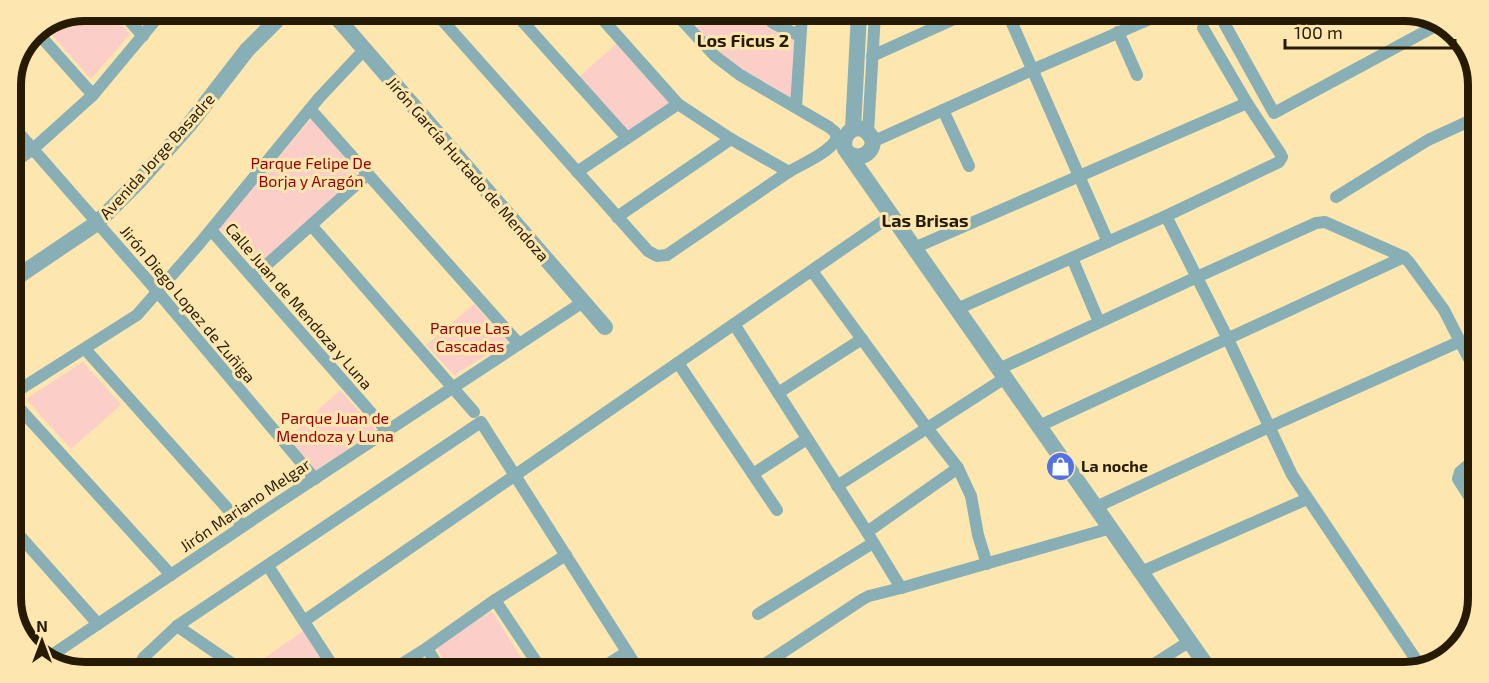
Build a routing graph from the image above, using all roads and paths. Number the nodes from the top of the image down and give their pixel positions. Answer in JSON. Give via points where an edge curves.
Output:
{"nodes":[{"id":1,"x":130,"y":21,"type":"edge"},
{"id":2,"x":155,"y":21,"type":"edge"},
{"id":3,"x":276,"y":21,"type":"edge"},
{"id":4,"x":340,"y":21,"type":"edge"},
{"id":5,"x":443,"y":21,"type":"edge"},
{"id":6,"x":522,"y":21,"type":"edge"},
{"id":7,"x":604,"y":21,"type":"edge"},
{"id":8,"x":682,"y":21,"type":"edge"},
{"id":9,"x":770,"y":21,"type":"edge"},
{"id":10,"x":801,"y":21,"type":"edge"},
{"id":11,"x":859,"y":21,"type":"edge"},
{"id":12,"x":874,"y":21,"type":"edge"},
{"id":13,"x":940,"y":21,"type":"edge"},
{"id":14,"x":1011,"y":21,"type":"edge"},
{"id":15,"x":1145,"y":21,"type":"edge"},
{"id":16,"x":1227,"y":21,"type":"edge"},
{"id":17,"x":1203,"y":28,"type":"dead end"},
{"id":18,"x":1432,"y":28,"type":"edge"},
{"id":19,"x":1119,"y":32,"type":"junction"},
{"id":20,"x":143,"y":36,"type":"junction"},
{"id":21,"x":800,"y":36,"type":"junction"},
{"id":22,"x":42,"y":38,"type":"edge"},
{"id":23,"x":364,"y":50,"type":"junction"},
{"id":24,"x":872,"y":56,"type":"junction"},
{"id":25,"x":1032,"y":70,"type":"junction"},
{"id":26,"x":1137,"y":75,"type":"dead end"},
{"id":27,"x":93,"y":95,"type":"junction"},
{"id":28,"x":1247,"y":103,"type":"junction"},
{"id":29,"x":678,"y":104,"type":"junction"},
{"id":30,"x":796,"y":107,"type":"junction"},
{"id":31,"x":310,"y":109,"type":"junction"},
{"id":32,"x":943,"y":110,"type":"junction"},
{"id":33,"x":1468,"y":122,"type":"edge"},
{"id":34,"x":21,"y":135,"type":"edge"},
{"id":35,"x":627,"y":138,"type":"junction"},
{"id":36,"x":731,"y":140,"type":"junction"},
{"id":37,"x":855,"y":141,"type":"junction"},
{"id":38,"x":33,"y":149,"type":"junction"},
{"id":39,"x":21,"y":158,"type":"edge"},
{"id":40,"x":969,"y":166,"type":"dead end"},
{"id":41,"x":577,"y":172,"type":"junction"},
{"id":42,"x":789,"y":172,"type":"junction"},
{"id":43,"x":368,"y":174,"type":"junction"},
{"id":44,"x":1078,"y":176,"type":"junction"},
{"id":45,"x":1336,"y":197,"type":"dead end"},
{"id":46,"x":892,"y":215,"type":"junction"},
{"id":47,"x":1166,"y":216,"type":"junction"},
{"id":48,"x":617,"y":217,"type":"junction"},
{"id":49,"x":97,"y":223,"type":"junction"},
{"id":50,"x":311,"y":225,"type":"junction"},
{"id":51,"x":211,"y":230,"type":"junction"},
{"id":52,"x":1108,"y":242,"type":"junction"},
{"id":53,"x":914,"y":248,"type":"junction"},
{"id":54,"x":1404,"y":257,"type":"junction"},
{"id":55,"x":1072,"y":258,"type":"junction"},
{"id":56,"x":812,"y":271,"type":"junction"},
{"id":57,"x":21,"y":274,"type":"edge"},
{"id":58,"x":1197,"y":276,"type":"junction"},
{"id":59,"x":253,"y":277,"type":"junction"},
{"id":60,"x":157,"y":291,"type":"junction"},
{"id":61,"x":583,"y":302,"type":"junction"},
{"id":62,"x":957,"y":309,"type":"junction"},
{"id":63,"x":1099,"y":322,"type":"junction"},
{"id":64,"x":734,"y":324,"type":"junction"},
{"id":65,"x":604,"y":327,"type":"dead end"},
{"id":66,"x":862,"y":339,"type":"junction"},
{"id":67,"x":1228,"y":339,"type":"junction"},
{"id":68,"x":1461,"y":341,"type":"junction"},
{"id":69,"x":519,"y":344,"type":"junction"},
{"id":70,"x":85,"y":349,"type":"junction"},
{"id":71,"x":1468,"y":357,"type":"edge"},
{"id":72,"x":678,"y":363,"type":"junction"},
{"id":73,"x":1002,"y":373,"type":"junction"},
{"id":74,"x":453,"y":387,"type":"junction"},
{"id":75,"x":21,"y":391,"type":"edge"},
{"id":76,"x":778,"y":393,"type":"junction"},
{"id":77,"x":21,"y":408,"type":"edge"},
{"id":78,"x":474,"y":412,"type":"dead end"},
{"id":79,"x":1039,"y":426,"type":"junction"},
{"id":80,"x":1269,"y":427,"type":"junction"},
{"id":81,"x":927,"y":428,"type":"junction"},
{"id":82,"x":387,"y":431,"type":"junction"},
{"id":83,"x":807,"y":439,"type":"junction"},
{"id":84,"x":1468,"y":464,"type":"edge"},
{"id":85,"x":958,"y":468,"type":"junction"},
{"id":86,"x":753,"y":474,"type":"junction"},
{"id":87,"x":515,"y":475,"type":"junction"},
{"id":88,"x":315,"y":478,"type":"junction"},
{"id":89,"x":837,"y":486,"type":"junction"},
{"id":90,"x":1468,"y":494,"type":"edge"},
{"id":91,"x":1307,"y":499,"type":"junction"},
{"id":92,"x":1096,"y":507,"type":"junction"},
{"id":93,"x":777,"y":510,"type":"dead end"},
{"id":94,"x":243,"y":526,"type":"junction"},
{"id":95,"x":1111,"y":528,"type":"junction"},
{"id":96,"x":21,"y":537,"type":"edge"},
{"id":97,"x":870,"y":538,"type":"junction"},
{"id":98,"x":566,"y":555,"type":"junction"},
{"id":99,"x":987,"y":564,"type":"junction"},
{"id":100,"x":268,"y":566,"type":"junction"},
{"id":101,"x":1141,"y":572,"type":"junction"},
{"id":102,"x":171,"y":575,"type":"junction"},
{"id":103,"x":902,"y":588,"type":"junction"},
{"id":104,"x":495,"y":600,"type":"junction"},
{"id":105,"x":758,"y":614,"type":"dead end"},
{"id":106,"x":304,"y":621,"type":"junction"},
{"id":107,"x":98,"y":624,"type":"junction"},
{"id":108,"x":177,"y":626,"type":"junction"},
{"id":109,"x":1190,"y":641,"type":"junction"},
{"id":110,"x":427,"y":648,"type":"junction"},
{"id":111,"x":627,"y":652,"type":"junction"},
{"id":112,"x":54,"y":654,"type":"edge"},
{"id":113,"x":1416,"y":661,"type":"edge"},
{"id":114,"x":141,"y":662,"type":"edge"},
{"id":115,"x":228,"y":662,"type":"edge"},
{"id":116,"x":330,"y":662,"type":"edge"},
{"id":117,"x":405,"y":662,"type":"edge"},
{"id":118,"x":435,"y":662,"type":"edge"},
{"id":119,"x":536,"y":662,"type":"edge"},
{"id":120,"x":611,"y":662,"type":"edge"},
{"id":121,"x":633,"y":662,"type":"edge"},
{"id":122,"x":768,"y":662,"type":"edge"},
{"id":123,"x":1157,"y":662,"type":"edge"},
{"id":124,"x":1204,"y":662,"type":"edge"}],
"edges":[{"from":1,"to":20,"type":"street"},
{"from":2,"to":20,"type":"street"},
{"from":3,"to":49,"type":"street","name":"Avenida Jorge Basadre","via":[[247,50],[189,125]]},
{"from":4,"to":23,"type":"street","name":"Jirón García Hurtado de Mendoza"},
{"from":5,"to":41,"type":"street"},
{"from":6,"to":35,"type":"street"},
{"from":7,"to":29,"type":"street"},
{"from":8,"to":30,"type":"street","via":[[715,56],[740,75]]},
{"from":9,"to":21,"type":"street"},
{"from":10,"to":21,"type":"street"},
{"from":11,"to":37,"type":"street"},
{"from":12,"to":24,"type":"street"},
{"from":13,"to":24,"type":"street"},
{"from":14,"to":25,"type":"street"},
{"from":15,"to":19,"type":"street"},
{"from":16,"to":18,"type":"street","via":[[1274,113]]},
{"from":17,"to":28,"type":"street"},
{"from":19,"to":25,"type":"street"},
{"from":19,"to":26,"type":"street"},
{"from":20,"to":27,"type":"street"},
{"from":21,"to":30,"type":"street"},
{"from":22,"to":27,"type":"street"},
{"from":23,"to":31,"type":"street"},
{"from":23,"to":61,"type":"street","name":"Jirón García Hurtado de Mendoza"},
{"from":24,"to":37,"type":"street"},
{"from":25,"to":32,"type":"street"},
{"from":25,"to":44,"type":"street"},
{"from":27,"to":38,"type":"street"},
{"from":28,"to":44,"type":"street"},
{"from":28,"to":47,"type":"street","via":[[1281,153],[1279,162]]},
{"from":29,"to":35,"type":"street"},
{"from":29,"to":36,"type":"street"},
{"from":30,"to":37,"type":"street"},
{"from":31,"to":43,"type":"street"},
{"from":31,"to":51,"type":"street"},
{"from":32,"to":37,"type":"street"},
{"from":32,"to":40,"type":"street"},
{"from":33,"to":45,"type":"street","via":[[1428,140]]},
{"from":34,"to":38,"type":"street","name":"Jirón Diego Lopez de Zuñiga"},
{"from":35,"to":41,"type":"street"},
{"from":36,"to":42,"type":"street"},
{"from":36,"to":48,"type":"street"},
{"from":37,"to":42,"type":"street","via":[[833,144]]},
{"from":37,"to":46,"type":"street","via":[[866,178]]},
{"from":38,"to":39,"type":"street"},
{"from":38,"to":49,"type":"street","name":"Jirón Diego Lopez de Zuñiga"},
{"from":41,"to":48,"type":"street"},
{"from":42,"to":48,"type":"street","via":[[667,255],[657,256],[648,251]]},
{"from":43,"to":50,"type":"street"},
{"from":43,"to":69,"type":"street"},
{"from":44,"to":52,"type":"street"},
{"from":44,"to":53,"type":"street"},
{"from":46,"to":53,"type":"street"},
{"from":46,"to":56,"type":"street"},
{"from":47,"to":52,"type":"street"},
{"from":47,"to":58,"type":"street"},
{"from":49,"to":57,"type":"street","name":"Avenida Jorge Basadre"},
{"from":49,"to":60,"type":"street","name":"Jirón Diego Lopez de Zuñiga"},
{"from":50,"to":59,"type":"street"},
{"from":50,"to":74,"type":"street"},
{"from":51,"to":59,"type":"street","name":"Calle Juan de Mendoza y Luna"},
{"from":51,"to":60,"type":"street"},
{"from":52,"to":55,"type":"street"},
{"from":53,"to":62,"type":"street"},
{"from":54,"to":58,"type":"street","via":[[1325,222]]},
{"from":54,"to":67,"type":"street"},
{"from":54,"to":68,"type":"street","via":[[1444,310]]},
{"from":55,"to":62,"type":"street"},
{"from":55,"to":63,"type":"street"},
{"from":56,"to":64,"type":"street"},
{"from":56,"to":66,"type":"street"},
{"from":58,"to":63,"type":"street"},
{"from":58,"to":67,"type":"street"},
{"from":59,"to":82,"type":"street","name":"Calle Juan de Mendoza y Luna"},
{"from":60,"to":70,"type":"street","via":[[137,315]]},
{"from":60,"to":88,"type":"street","name":"Jirón Diego Lopez de Zuñiga"},
{"from":61,"to":65,"type":"street","name":"Jirón García Hurtado de Mendoza"},
{"from":61,"to":69,"type":"street","name":"Jirón Mariano Melgar"},
{"from":62,"to":73,"type":"street"},
{"from":63,"to":73,"type":"street"},
{"from":64,"to":72,"type":"street"},
{"from":64,"to":76,"type":"street"},
{"from":66,"to":76,"type":"street"},
{"from":66,"to":81,"type":"street"},
{"from":67,"to":79,"type":"street"},
{"from":67,"to":80,"type":"street"},
{"from":68,"to":71,"type":"street"},
{"from":68,"to":80,"type":"street"},
{"from":69,"to":74,"type":"street","name":"Jirón Mariano Melgar"},
{"from":70,"to":75,"type":"street"},
{"from":70,"to":94,"type":"street"},
{"from":72,"to":86,"type":"street"},
{"from":72,"to":87,"type":"street"},
{"from":73,"to":79,"type":"street"},
{"from":73,"to":81,"type":"street"},
{"from":74,"to":78,"type":"street"},
{"from":74,"to":82,"type":"street","name":"Jirón Mariano Melgar"},
{"from":76,"to":83,"type":"street"},
{"from":77,"to":102,"type":"street"},
{"from":79,"to":92,"type":"street"},
{"from":80,"to":91,"type":"street"},
{"from":80,"to":92,"type":"street"},
{"from":81,"to":85,"type":"street"},
{"from":81,"to":89,"type":"street"},
{"from":82,"to":88,"type":"street","name":"Jirón Mariano Melgar"},
{"from":83,"to":86,"type":"street"},
{"from":83,"to":89,"type":"street"},
{"from":84,"to":90,"type":"street","via":[[1458,475]]},
{"from":85,"to":97,"type":"street"},
{"from":85,"to":99,"type":"street","via":[[971,496]]},
{"from":86,"to":93,"type":"street"},
{"from":87,"to":98,"type":"street"},
{"from":87,"to":100,"type":"street","via":[[481,422]]},
{"from":87,"to":106,"type":"street"},
{"from":88,"to":94,"type":"street","name":"Jirón Mariano Melgar"},
{"from":89,"to":97,"type":"street"},
{"from":91,"to":101,"type":"street"},
{"from":91,"to":113,"type":"street"},
{"from":92,"to":95,"type":"street"},
{"from":94,"to":102,"type":"street","name":"Jirón Mariano Melgar"},
{"from":95,"to":99,"type":"street"},
{"from":95,"to":101,"type":"street"},
{"from":96,"to":107,"type":"street"},
{"from":97,"to":103,"type":"street"},
{"from":97,"to":105,"type":"street"},
{"from":98,"to":104,"type":"street"},
{"from":98,"to":111,"type":"street"},
{"from":99,"to":103,"type":"street"},
{"from":100,"to":106,"type":"street"},
{"from":100,"to":108,"type":"street"},
{"from":101,"to":109,"type":"street"},
{"from":102,"to":107,"type":"street","name":"Jirón Mariano Melgar"},
{"from":103,"to":122,"type":"street","via":[[862,599]]},
{"from":104,"to":110,"type":"street"},
{"from":104,"to":119,"type":"street"},
{"from":106,"to":116,"type":"street"},
{"from":107,"to":112,"type":"street","name":"Jirón Mariano Melgar"},
{"from":108,"to":114,"type":"street"},
{"from":108,"to":115,"type":"street"},
{"from":109,"to":123,"type":"street"},
{"from":109,"to":124,"type":"street"},
{"from":110,"to":117,"type":"street"},
{"from":110,"to":118,"type":"street"},
{"from":111,"to":120,"type":"street"},
{"from":111,"to":121,"type":"street"}]}
